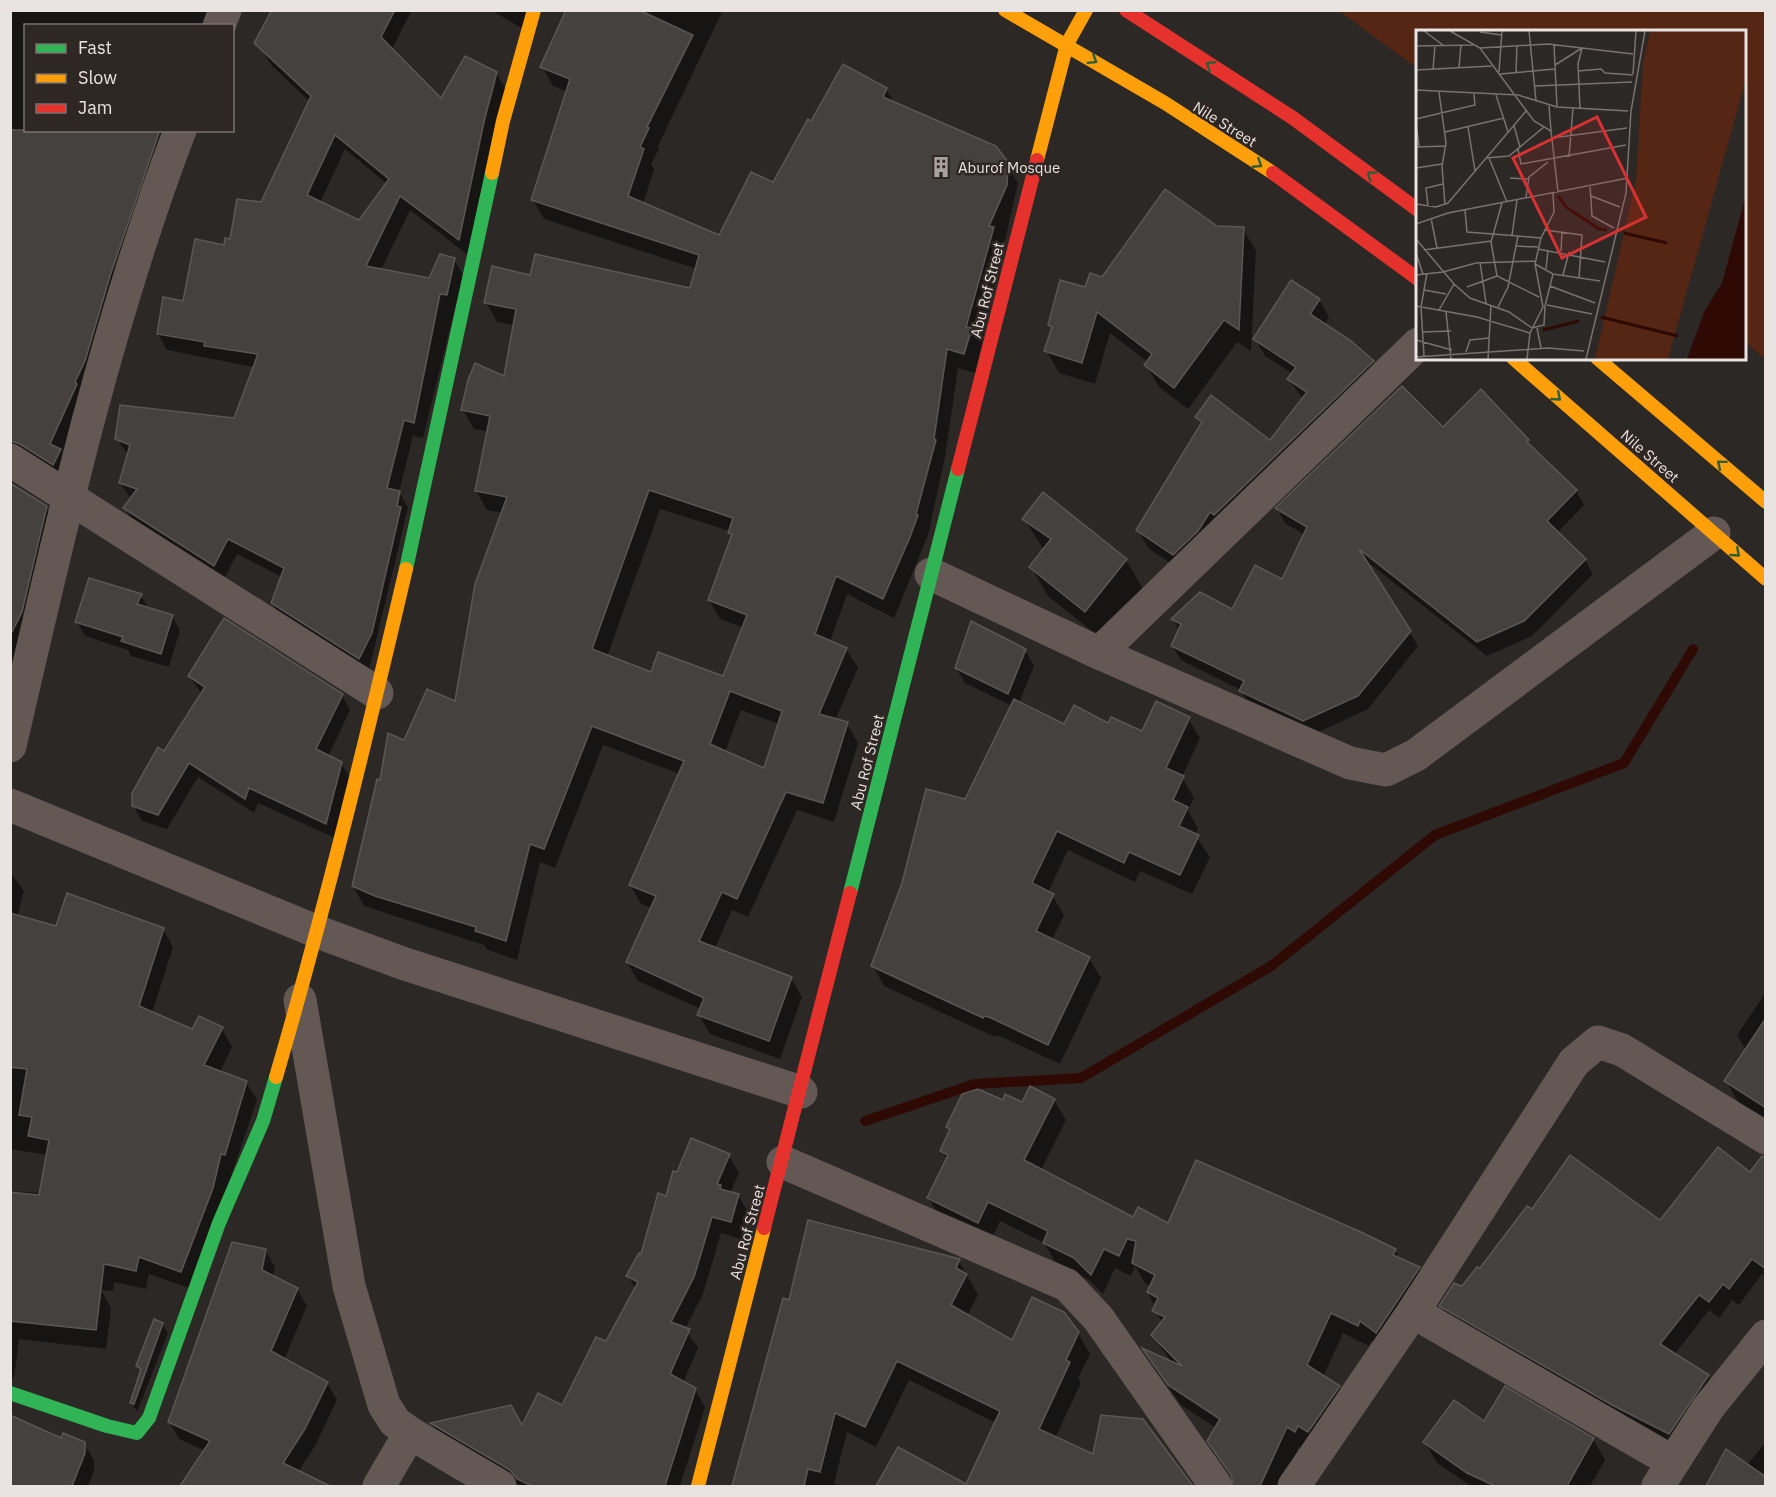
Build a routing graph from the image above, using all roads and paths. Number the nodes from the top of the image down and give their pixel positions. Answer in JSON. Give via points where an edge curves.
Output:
{"nodes":[{"id":1,"x":534,"y":10,"type":"edge"},
{"id":2,"x":1005,"y":10,"type":"edge"},
{"id":3,"x":1086,"y":10,"type":"edge"},
{"id":4,"x":1126,"y":10,"type":"edge"},
{"id":5,"x":1067,"y":44,"type":"junction"},
{"id":6,"x":179,"y":132,"type":"edge"},
{"id":7,"x":1416,"y":209,"type":"edge"},
{"id":8,"x":1416,"y":277,"type":"edge"},
{"id":9,"x":1416,"y":347,"type":"edge"},
{"id":10,"x":1515,"y":360,"type":"edge"},
{"id":11,"x":1599,"y":360,"type":"edge"},
{"id":12,"x":10,"y":460,"type":"edge"},
{"id":13,"x":68,"y":495,"type":"junction"},
{"id":14,"x":1766,"y":502,"type":"edge"},
{"id":15,"x":1714,"y":533,"type":"junction"},
{"id":16,"x":931,"y":574,"type":"junction"},
{"id":17,"x":1766,"y":579,"type":"edge"},
{"id":18,"x":1099,"y":653,"type":"junction"},
{"id":19,"x":377,"y":693,"type":"junction"},
{"id":20,"x":10,"y":746,"type":"edge"},
{"id":21,"x":10,"y":805,"type":"edge"},
{"id":22,"x":318,"y":932,"type":"junction"},
{"id":23,"x":300,"y":1000,"type":"junction"},
{"id":24,"x":801,"y":1092,"type":"junction"},
{"id":25,"x":1766,"y":1138,"type":"edge"},
{"id":26,"x":783,"y":1162,"type":"junction"},
{"id":27,"x":1413,"y":1312,"type":"junction"},
{"id":28,"x":1759,"y":1357,"type":"edge"},
{"id":29,"x":10,"y":1393,"type":"edge"},
{"id":30,"x":410,"y":1433,"type":"junction"},
{"id":31,"x":1665,"y":1474,"type":"edge"},
{"id":32,"x":379,"y":1486,"type":"edge"},
{"id":33,"x":500,"y":1486,"type":"edge"},
{"id":34,"x":698,"y":1486,"type":"edge"},
{"id":35,"x":1216,"y":1486,"type":"edge"},
{"id":36,"x":1294,"y":1486,"type":"edge"}],
"edges":[{"from":1,"to":19,"type":"street","via":[[503,120]]},
{"from":2,"to":5,"type":"street","name":"Nile Street"},
{"from":3,"to":5,"type":"street","name":"Abu Rof Street"},
{"from":7,"to":4,"type":"street","one_way":true,"via":[[1293,118]]},
{"from":5,"to":8,"type":"street","name":"Nile Street","one_way":true,"via":[[1260,165]]},
{"from":5,"to":16,"type":"street","name":"Abu Rof Street"},
{"from":6,"to":13,"type":"street","via":[[127,282]]},
{"from":9,"to":18,"type":"street"},
{"from":10,"to":15,"type":"street","name":"Nile Street","one_way":true},
{"from":14,"to":11,"type":"street","one_way":true},
{"from":12,"to":13,"type":"street"},
{"from":13,"to":19,"type":"street"},
{"from":13,"to":20,"type":"street"},
{"from":15,"to":17,"type":"street","name":"Nile Street","one_way":true},
{"from":15,"to":18,"type":"street","via":[[1416,755],[1386,770],[1350,763]]},
{"from":16,"to":18,"type":"street"},
{"from":16,"to":24,"type":"street","name":"Abu Rof Street"},
{"from":19,"to":22,"type":"street"},
{"from":21,"to":22,"type":"street"},
{"from":22,"to":23,"type":"street"},
{"from":22,"to":24,"type":"street","via":[[402,963]]},
{"from":23,"to":29,"type":"street","via":[[262,1121],[219,1223],[149,1418],[137,1432],[107,1426]]},
{"from":23,"to":30,"type":"street","via":[[349,1286],[384,1405],[395,1422]]},
{"from":24,"to":26,"type":"street","name":"Abu Rof Street"},
{"from":25,"to":27,"type":"street","via":[[1622,1050],[1598,1042],[1574,1062]]},
{"from":26,"to":34,"type":"street","name":"Abu Rof Street"},
{"from":26,"to":35,"type":"street","via":[[1067,1285],[1098,1318]]},
{"from":27,"to":31,"type":"street"},
{"from":27,"to":36,"type":"street"},
{"from":28,"to":31,"type":"street","via":[[1708,1408]]},
{"from":30,"to":32,"type":"street"},
{"from":30,"to":33,"type":"street"}]}
